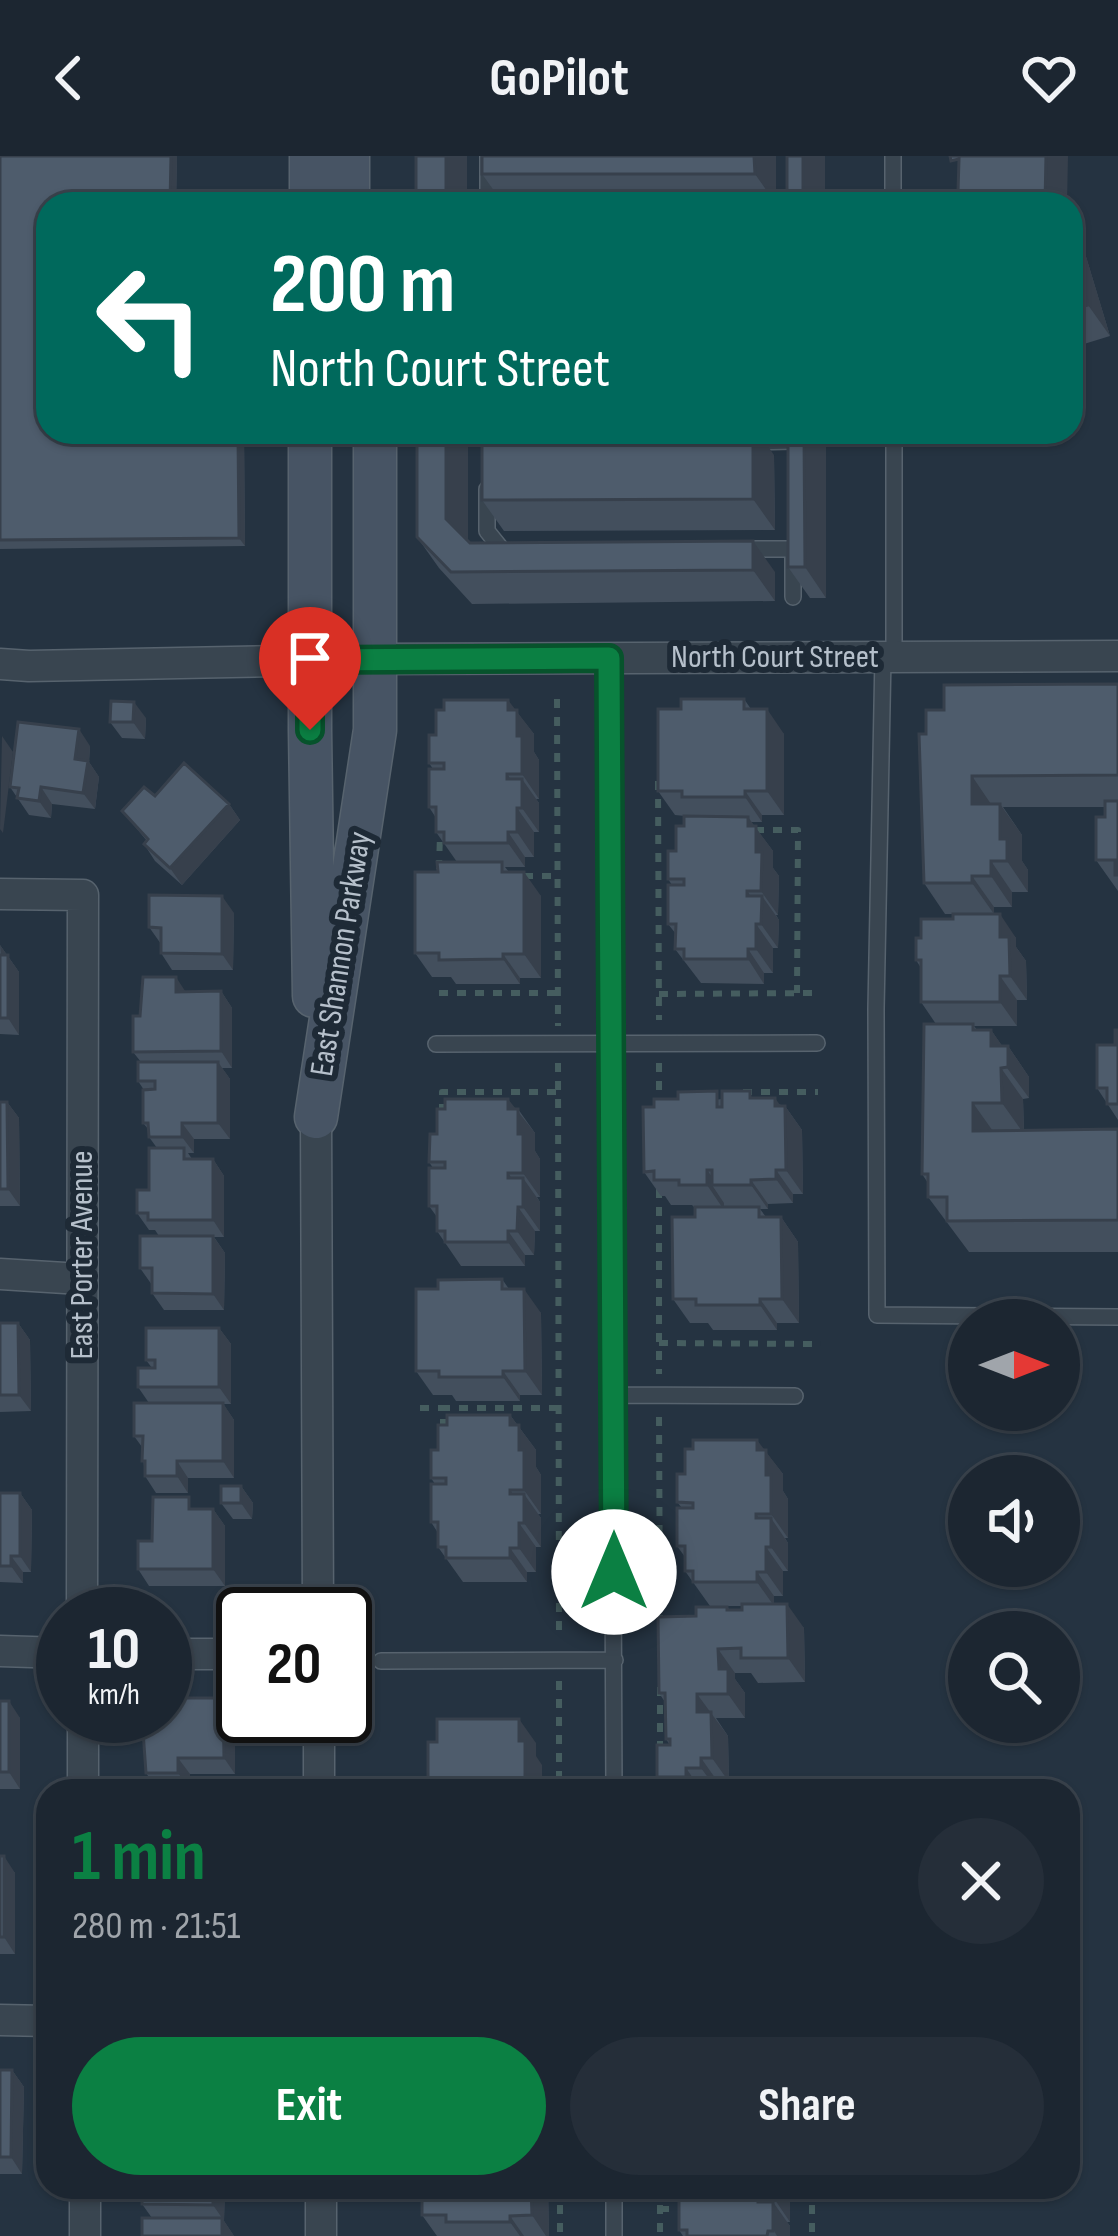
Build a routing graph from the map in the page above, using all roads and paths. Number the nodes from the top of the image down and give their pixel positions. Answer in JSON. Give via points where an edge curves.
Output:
{"nodes":[{"id":1,"x":310,"y":156,"type":"edge"},
{"id":2,"x":348,"y":156,"type":"edge"},
{"id":3,"x":375,"y":156,"type":"edge"},
{"id":4,"x":488,"y":156,"type":"edge"},
{"id":5,"x":893,"y":156,"type":"edge"},
{"id":6,"x":310,"y":192,"type":"edge"},
{"id":7,"x":348,"y":192,"type":"edge"},
{"id":8,"x":375,"y":192,"type":"edge"},
{"id":9,"x":488,"y":192,"type":"edge"},
{"id":10,"x":893,"y":192,"type":"edge"},
{"id":11,"x":310,"y":444,"type":"edge"},
{"id":12,"x":375,"y":444,"type":"edge"},
{"id":13,"x":793,"y":444,"type":"edge"},
{"id":14,"x":894,"y":444,"type":"edge"},
{"id":15,"x":793,"y":463,"type":"edge"},
{"id":16,"x":487,"y":466,"type":"edge"},
{"id":17,"x":793,"y":527,"type":"edge"},
{"id":18,"x":726,"y":549,"type":"edge"},
{"id":19,"x":793,"y":549,"type":"junction"},
{"id":20,"x":526,"y":551,"type":"edge"},
{"id":21,"x":793,"y":597,"type":"edge"},
{"id":22,"x":888,"y":656,"type":"junction"},
{"id":23,"x":1118,"y":656,"type":"edge"},
{"id":24,"x":609,"y":658,"type":"junction"},
{"id":25,"x":375,"y":659,"type":"junction"},
{"id":26,"x":310,"y":660,"type":"junction"},
{"id":27,"x":0,"y":664,"type":"edge"},
{"id":28,"x":557,"y":699,"type":"dead end"},
{"id":29,"x":658,"y":765,"type":"edge"},
{"id":30,"x":440,"y":830,"type":"edge"},
{"id":31,"x":752,"y":830,"type":"edge"},
{"id":32,"x":439,"y":876,"type":"edge"},
{"id":33,"x":510,"y":876,"type":"edge"},
{"id":34,"x":558,"y":876,"type":"junction"},
{"id":35,"x":0,"y":894,"type":"edge"},
{"id":36,"x":439,"y":993,"type":"dead end"},
{"id":37,"x":558,"y":993,"type":"junction"},
{"id":38,"x":797,"y":993,"type":"junction"},
{"id":39,"x":815,"y":993,"type":"dead end"},
{"id":40,"x":659,"y":994,"type":"junction"},
{"id":41,"x":558,"y":1043,"type":"junction"},
{"id":42,"x":611,"y":1043,"type":"junction"},
{"id":43,"x":659,"y":1043,"type":"junction"},
{"id":44,"x":817,"y":1043,"type":"dead end"},
{"id":45,"x":436,"y":1044,"type":"dead end"},
{"id":46,"x":558,"y":1092,"type":"junction"},
{"id":47,"x":727,"y":1092,"type":"edge"},
{"id":48,"x":818,"y":1092,"type":"dead end"},
{"id":49,"x":659,"y":1114,"type":"edge"},
{"id":50,"x":316,"y":1117,"type":"junction"},
{"id":51,"x":442,"y":1130,"type":"edge"},
{"id":52,"x":659,"y":1177,"type":"edge"},
{"id":53,"x":659,"y":1219,"type":"junction"},
{"id":54,"x":678,"y":1219,"type":"edge"},
{"id":55,"x":0,"y":1274,"type":"edge"},
{"id":56,"x":81,"y":1279,"type":"junction"},
{"id":57,"x":1118,"y":1317,"type":"edge"},
{"id":58,"x":659,"y":1343,"type":"junction"},
{"id":59,"x":821,"y":1344,"type":"dead end"},
{"id":60,"x":614,"y":1395,"type":"junction"},
{"id":61,"x":659,"y":1395,"type":"junction"},
{"id":62,"x":795,"y":1396,"type":"dead end"},
{"id":63,"x":420,"y":1408,"type":"dead end"},
{"id":64,"x":443,"y":1408,"type":"junction"},
{"id":65,"x":559,"y":1408,"type":"junction"},
{"id":66,"x":443,"y":1432,"type":"edge"},
{"id":67,"x":82,"y":1587,"type":"edge"},
{"id":68,"x":318,"y":1587,"type":"edge"},
{"id":69,"x":660,"y":1628,"type":"edge"},
{"id":70,"x":0,"y":1651,"type":"edge"},
{"id":71,"x":36,"y":1652,"type":"edge"},
{"id":72,"x":560,"y":1660,"type":"junction"},
{"id":73,"x":614,"y":1660,"type":"junction"},
{"id":74,"x":381,"y":1661,"type":"dead end"},
{"id":75,"x":660,"y":1675,"type":"edge"},
{"id":76,"x":82,"y":1743,"type":"edge"},
{"id":77,"x":319,"y":1743,"type":"edge"},
{"id":78,"x":660,"y":1768,"type":"edge"},
{"id":79,"x":83,"y":1779,"type":"edge"},
{"id":80,"x":319,"y":1779,"type":"edge"},
{"id":81,"x":560,"y":1779,"type":"edge"},
{"id":82,"x":614,"y":1779,"type":"edge"},
{"id":83,"x":0,"y":2020,"type":"edge"},
{"id":84,"x":36,"y":2020,"type":"edge"},
{"id":85,"x":85,"y":2199,"type":"edge"},
{"id":86,"x":321,"y":2199,"type":"edge"},
{"id":87,"x":560,"y":2199,"type":"edge"},
{"id":88,"x":614,"y":2199,"type":"edge"},
{"id":89,"x":660,"y":2199,"type":"edge"},
{"id":90,"x":812,"y":2199,"type":"edge"},
{"id":91,"x":660,"y":2209,"type":"junction"},
{"id":92,"x":691,"y":2222,"type":"edge"},
{"id":93,"x":85,"y":2236,"type":"edge"},
{"id":94,"x":321,"y":2236,"type":"edge"},
{"id":95,"x":560,"y":2236,"type":"edge"},
{"id":96,"x":614,"y":2236,"type":"edge"},
{"id":97,"x":660,"y":2236,"type":"edge"},
{"id":98,"x":812,"y":2236,"type":"edge"}],
"edges":[{"from":1,"to":6,"type":"street"},
{"from":2,"to":7,"type":"street"},
{"from":3,"to":8,"type":"street"},
{"from":4,"to":9,"type":"lane"},
{"from":5,"to":10,"type":"lane"},
{"from":11,"to":26,"type":"street","name":"East Shannon Parkway"},
{"from":12,"to":25,"type":"street","name":"East Shannon Parkway"},
{"from":13,"to":15,"type":"lane"},
{"from":14,"to":22,"type":"lane"},
{"from":16,"to":20,"type":"lane","via":[[487,531],[503,551]]},
{"from":17,"to":19,"type":"lane"},
{"from":18,"to":19,"type":"lane"},
{"from":19,"to":21,"type":"lane"},
{"from":22,"to":23,"type":"street","name":"North Court Street"},
{"from":22,"to":24,"type":"street","name":"North Court Street"},
{"from":22,"to":57,"type":"lane","via":[[876,1009],[877,1315]]},
{"from":24,"to":25,"type":"street","name":"North Court Street"},
{"from":24,"to":42,"type":"lane"},
{"from":25,"to":26,"type":"street","name":"North Court Street"},
{"from":25,"to":50,"type":"street","name":"East Shannon Parkway","via":[[375,730]]},
{"from":26,"to":27,"type":"street","name":"North Court Street"},
{"from":26,"to":50,"type":"street","name":"East Shannon Parkway"},
{"from":28,"to":34,"type":"path"},
{"from":29,"to":40,"type":"path"},
{"from":30,"to":32,"type":"path"},
{"from":31,"to":38,"type":"path","via":[[798,830]]},
{"from":33,"to":34,"type":"path"},
{"from":34,"to":37,"type":"path"},
{"from":35,"to":56,"type":"street","name":"East Porter Avenue","via":[[83,895]]},
{"from":36,"to":37,"type":"path"},
{"from":37,"to":41,"type":"path"},
{"from":38,"to":39,"type":"path"},
{"from":38,"to":40,"type":"path"},
{"from":40,"to":43,"type":"path"},
{"from":41,"to":42,"type":"lane"},
{"from":41,"to":45,"type":"lane"},
{"from":41,"to":46,"type":"path"},
{"from":42,"to":43,"type":"lane"},
{"from":42,"to":60,"type":"lane"},
{"from":43,"to":44,"type":"lane"},
{"from":43,"to":49,"type":"path"},
{"from":46,"to":51,"type":"path","via":[[442,1092]]},
{"from":46,"to":65,"type":"path"},
{"from":47,"to":48,"type":"path"},
{"from":50,"to":68,"type":"street","name":"East Shannon Parkway"},
{"from":52,"to":53,"type":"path"},
{"from":53,"to":54,"type":"path"},
{"from":53,"to":58,"type":"path"},
{"from":55,"to":56,"type":"street"},
{"from":56,"to":67,"type":"street","name":"East Porter Avenue"},
{"from":58,"to":59,"type":"path"},
{"from":58,"to":61,"type":"path"},
{"from":60,"to":61,"type":"lane"},
{"from":60,"to":73,"type":"lane"},
{"from":61,"to":62,"type":"lane"},
{"from":61,"to":69,"type":"path"},
{"from":63,"to":64,"type":"path"},
{"from":64,"to":65,"type":"path"},
{"from":64,"to":66,"type":"path"},
{"from":65,"to":72,"type":"path"},
{"from":70,"to":71,"type":"street"},
{"from":72,"to":73,"type":"lane"},
{"from":72,"to":74,"type":"lane"},
{"from":72,"to":81,"type":"path"},
{"from":73,"to":82,"type":"lane"},
{"from":75,"to":78,"type":"path"},
{"from":76,"to":79,"type":"street"},
{"from":77,"to":80,"type":"street"},
{"from":83,"to":84,"type":"street"},
{"from":85,"to":93,"type":"street"},
{"from":86,"to":94,"type":"street"},
{"from":87,"to":95,"type":"path"},
{"from":88,"to":96,"type":"lane"},
{"from":89,"to":91,"type":"path"},
{"from":90,"to":98,"type":"path"},
{"from":91,"to":92,"type":"path","via":[[691,2209]]},
{"from":91,"to":97,"type":"path"}]}
